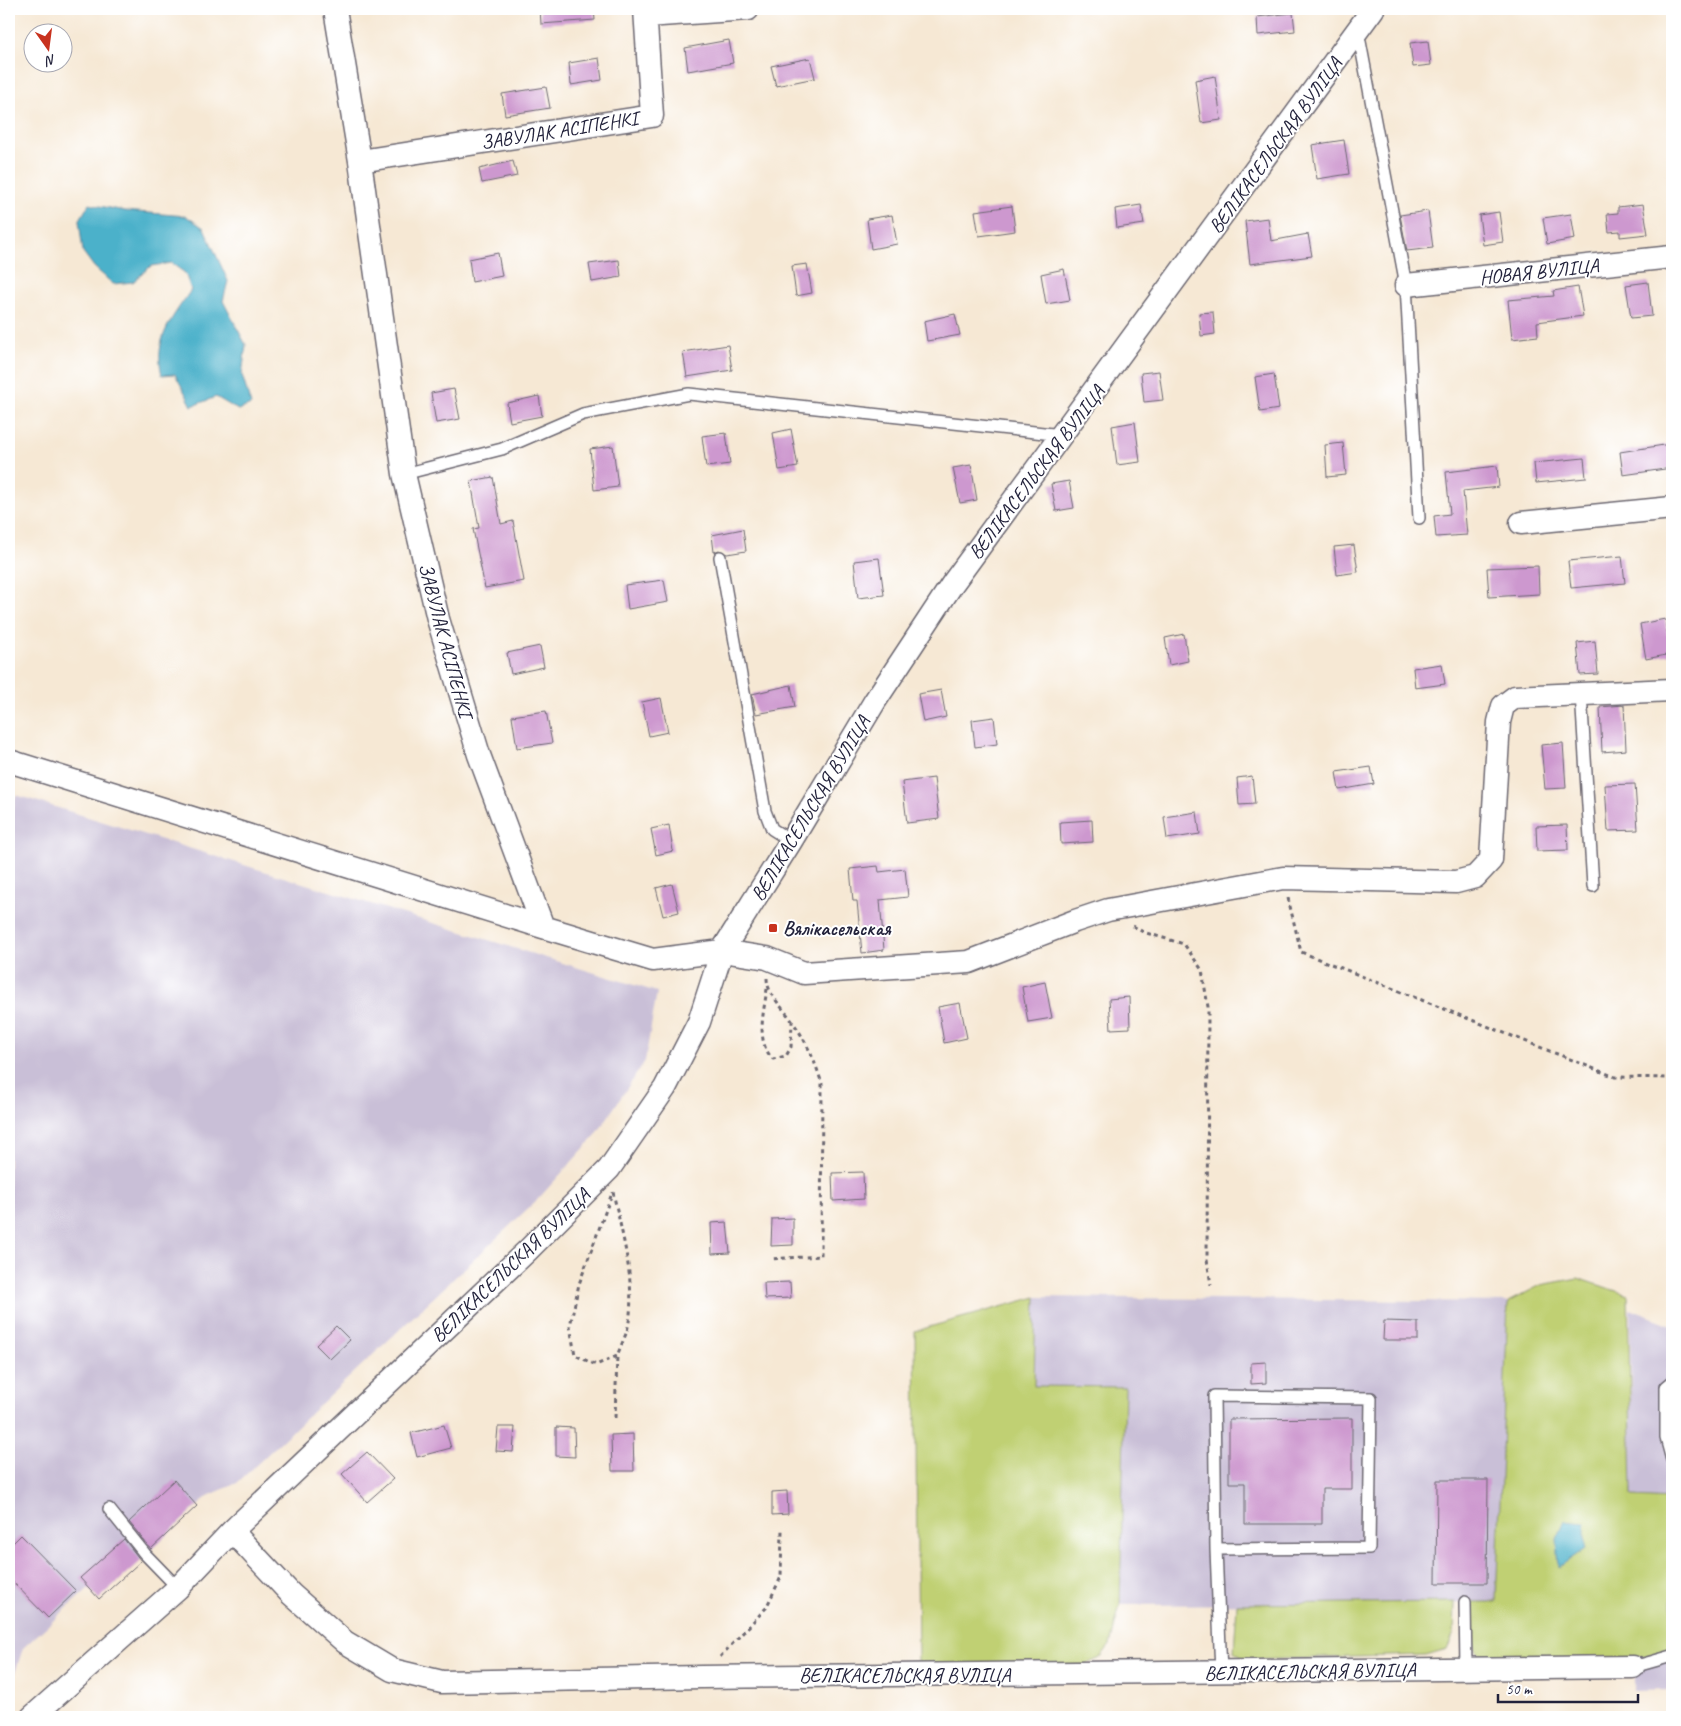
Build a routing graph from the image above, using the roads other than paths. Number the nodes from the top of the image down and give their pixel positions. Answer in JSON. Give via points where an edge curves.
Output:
{"nodes":[{"id":1,"x":335,"y":9,"type":"edge"},
{"id":2,"x":748,"y":9,"type":"edge"},
{"id":3,"x":1373,"y":9,"type":"edge"},
{"id":4,"x":645,"y":12,"type":"edge"},
{"id":5,"x":1358,"y":31,"type":"junction"},
{"id":6,"x":360,"y":161,"type":"junction"},
{"id":7,"x":1672,"y":257,"type":"edge"},
{"id":8,"x":1406,"y":285,"type":"junction"},
{"id":9,"x":1063,"y":435,"type":"junction"},
{"id":10,"x":404,"y":474,"type":"junction"},
{"id":11,"x":1672,"y":508,"type":"edge"},
{"id":12,"x":1419,"y":518,"type":"dead end"},
{"id":13,"x":1521,"y":523,"type":"dead end"},
{"id":14,"x":720,"y":557,"type":"dead end"},
{"id":15,"x":1672,"y":690,"type":"edge"},
{"id":16,"x":1581,"y":693,"type":"junction"},
{"id":17,"x":9,"y":761,"type":"edge"},
{"id":18,"x":791,"y":841,"type":"junction"},
{"id":19,"x":1593,"y":886,"type":"dead end"},
{"id":20,"x":543,"y":927,"type":"junction"},
{"id":21,"x":722,"y":950,"type":"junction"},
{"id":22,"x":1672,"y":1382,"type":"edge"},
{"id":23,"x":1672,"y":1460,"type":"edge"},
{"id":24,"x":109,"y":1509,"type":"dead end"},
{"id":25,"x":232,"y":1531,"type":"junction"},
{"id":26,"x":1216,"y":1548,"type":"junction"},
{"id":27,"x":178,"y":1588,"type":"junction"},
{"id":28,"x":1465,"y":1602,"type":"dead end"},
{"id":29,"x":1672,"y":1656,"type":"edge"},
{"id":30,"x":1633,"y":1667,"type":"joint"},
{"id":31,"x":1466,"y":1668,"type":"junction"},
{"id":32,"x":1221,"y":1673,"type":"junction"},
{"id":33,"x":32,"y":1717,"type":"edge"}],
"edges":[{"from":1,"to":6,"type":"street","name":"ЗАВУЛАК АСІПЕНКІ"},
{"from":2,"to":4,"type":"street"},
{"from":3,"to":5,"type":"street","name":"ВЕЛІКАСЕЛЬСКАЯ ВУЛІЦА"},
{"from":4,"to":6,"type":"street","name":"ЗАВУЛАК АСІПЕНКІ","via":[[652,116]]},
{"from":5,"to":8,"type":"lane"},
{"from":5,"to":9,"type":"street","name":"ВЕЛІКАСЕЛЬСКАЯ ВУЛІЦА"},
{"from":6,"to":10,"type":"street","name":"ЗАВУЛАК АСІПЕНКІ"},
{"from":7,"to":8,"type":"street","name":"НОВАЯ ВУЛІЦА"},
{"from":8,"to":12,"type":"lane"},
{"from":9,"to":10,"type":"lane","via":[[689,394],[583,414],[502,449]]},
{"from":9,"to":18,"type":"street","name":"ВЕЛІКАСЕЛЬСКАЯ ВУЛІЦА","via":[[953,583],[875,701]]},
{"from":10,"to":20,"type":"street","name":"ЗАВУЛАК АСІПЕНКІ","via":[[438,618],[478,755]]},
{"from":11,"to":13,"type":"street"},
{"from":14,"to":18,"type":"lane","via":[[766,811],[772,829]]},
{"from":15,"to":16,"type":"street"},
{"from":16,"to":19,"type":"lane"},
{"from":16,"to":21,"type":"street","via":[[1515,697],[1503,706],[1499,722],[1491,860],[1475,877],[1456,882],[1283,878],[1108,910],[969,962],[804,973],[767,958]]},
{"from":17,"to":20,"type":"street"},
{"from":18,"to":21,"type":"street","name":"ВЕЛІКАСЕЛЬСКАЯ ВУЛІЦА"},
{"from":20,"to":21,"type":"street","via":[[653,960]]},
{"from":21,"to":25,"type":"street","name":"ВЕЛІКАСЕЛЬСКАЯ ВУЛІЦА","via":[[699,1022],[665,1088],[609,1169]]},
{"from":22,"to":23,"type":"lane","via":[[1666,1387],[1666,1438]]},
{"from":24,"to":27,"type":"lane"},
{"from":25,"to":27,"type":"street","name":"ВЕЛІКАСЕЛЬСКАЯ ВУЛІЦА"},
{"from":25,"to":32,"type":"street","name":"ВЕЛІКАСЕЛЬСКАЯ ВУЛІЦА","via":[[291,1594],[345,1642],[392,1670],[442,1682]]},
{"from":26,"to":26,"type":"lane","via":[[1214,1396],[1371,1398],[1368,1548]]},
{"from":26,"to":32,"type":"lane"},
{"from":27,"to":33,"type":"street","name":"ВЕЛІКАСЕЛЬСКАЯ ВУЛІЦА"},
{"from":28,"to":31,"type":"lane"},
{"from":29,"to":30,"type":"lane"},
{"from":30,"to":31,"type":"street","name":"ВЕЛІКАСЕЛЬСКАЯ ВУЛІЦА"},
{"from":31,"to":32,"type":"street","name":"ВЕЛІКАСЕЛЬСКАЯ ВУЛІЦА"}]}
